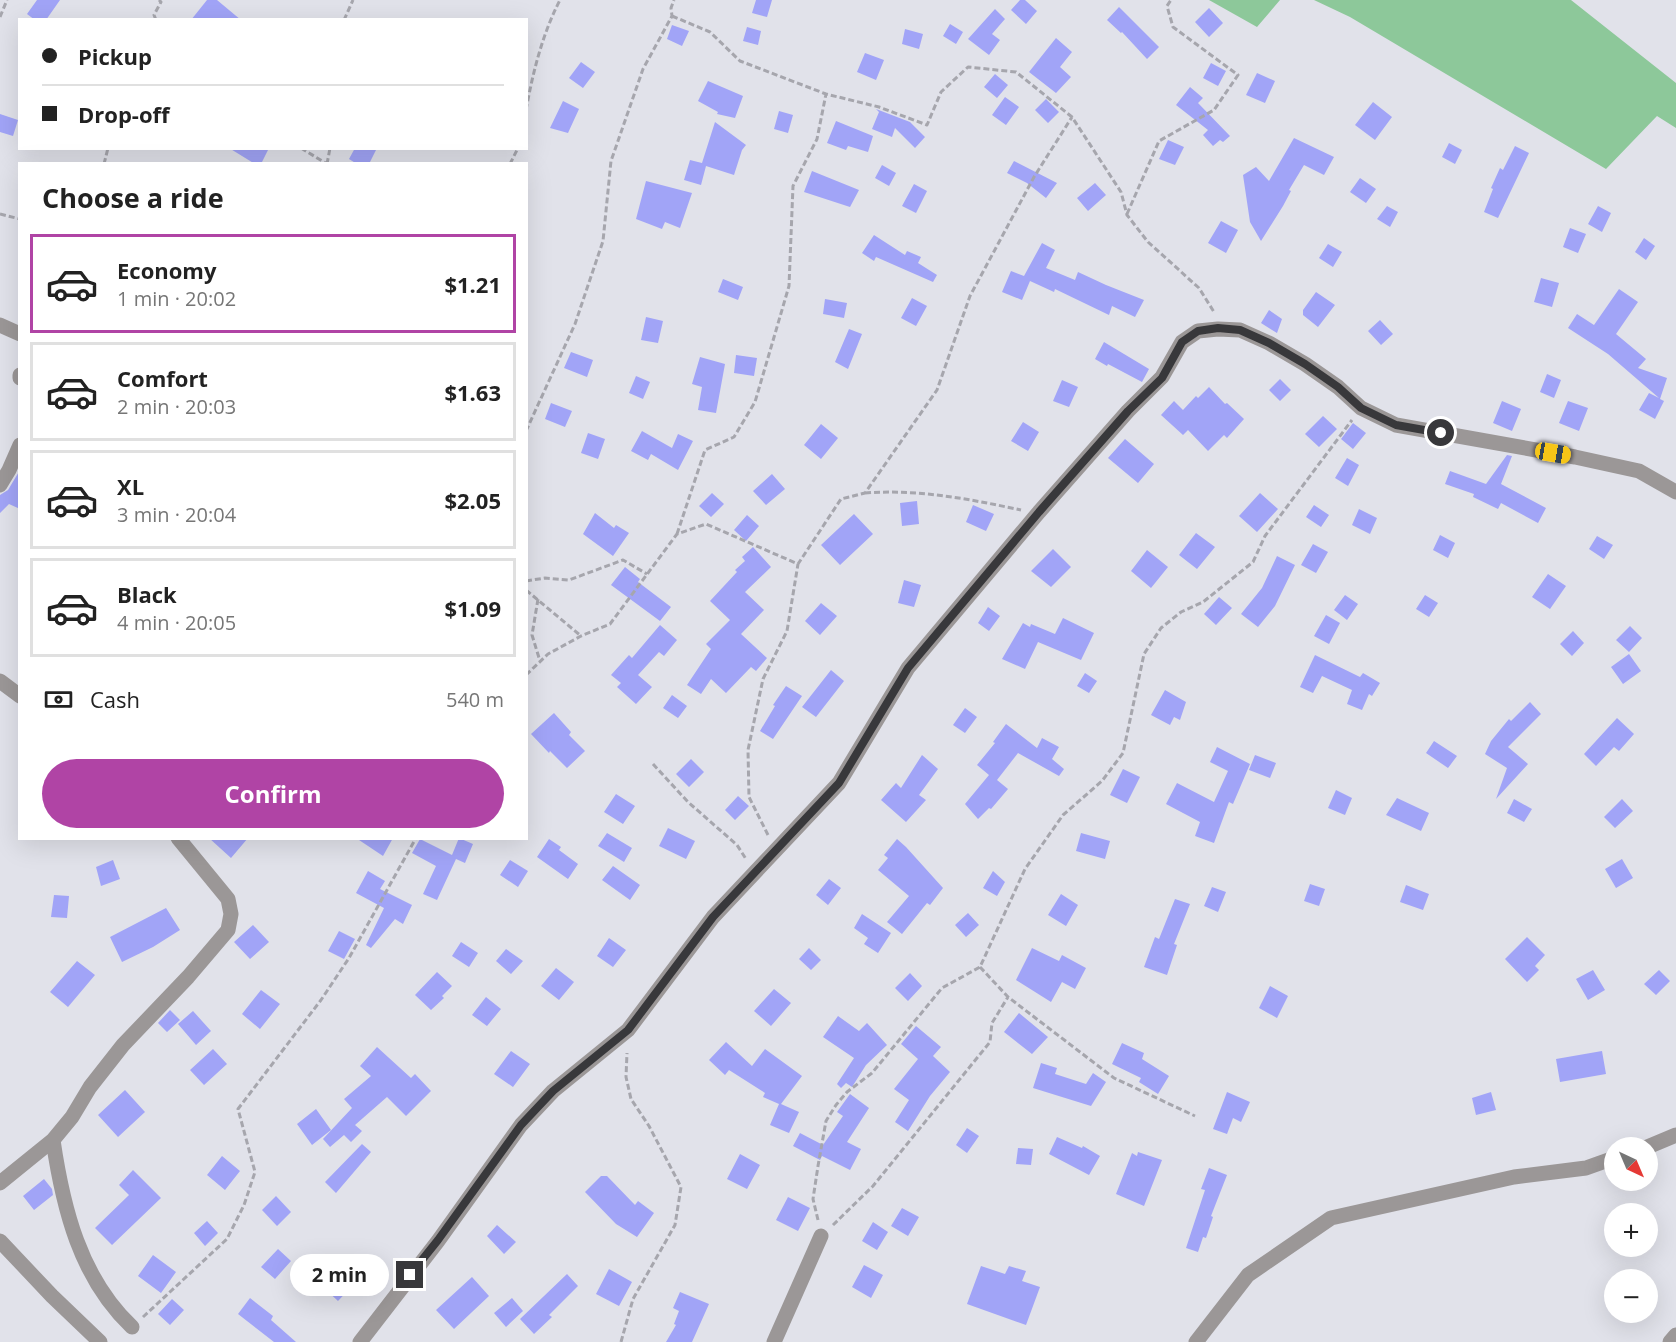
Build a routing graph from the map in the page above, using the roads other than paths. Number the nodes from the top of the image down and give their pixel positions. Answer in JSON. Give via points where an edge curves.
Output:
{"nodes":[{"id":1,"x":0,"y":325,"type":"edge"},
{"id":2,"x":18,"y":333,"type":"edge"},
{"id":3,"x":18,"y":450,"type":"edge"},
{"id":4,"x":0,"y":485,"type":"edge"},
{"id":5,"x":1676,"y":492,"type":"edge"},
{"id":6,"x":0,"y":681,"type":"edge"},
{"id":7,"x":18,"y":694,"type":"edge"},
{"id":8,"x":180,"y":840,"type":"edge"},
{"id":9,"x":1676,"y":1135,"type":"edge"},
{"id":10,"x":53,"y":1140,"type":"junction"},
{"id":11,"x":1658,"y":1143,"type":"edge"},
{"id":12,"x":1604,"y":1162,"type":"edge"},
{"id":13,"x":0,"y":1183,"type":"edge"},
{"id":14,"x":821,"y":1236,"type":"road end"},
{"id":15,"x":0,"y":1241,"type":"edge"},
{"id":16,"x":132,"y":1327,"type":"road end"},
{"id":17,"x":1676,"y":1335,"type":"edge"},
{"id":18,"x":100,"y":1342,"type":"edge"},
{"id":19,"x":360,"y":1342,"type":"edge"},
{"id":20,"x":774,"y":1342,"type":"edge"},
{"id":21,"x":1196,"y":1342,"type":"edge"},
{"id":22,"x":1670,"y":1342,"type":"edge"}],
"edges":[{"from":1,"to":2,"type":"street"},
{"from":3,"to":4,"type":"street"},
{"from":5,"to":19,"type":"street","via":[[1639,471],[1396,425],[1361,408],[1338,387],[1278,348],[1240,330],[1198,331],[1182,342],[1162,378],[1039,512],[908,668],[839,783],[713,917],[628,1030],[553,1091],[521,1125]]},
{"from":6,"to":7,"type":"street"},
{"from":8,"to":10,"type":"street","via":[[228,899],[228,930],[123,1045]]},
{"from":9,"to":11,"type":"street"},
{"from":10,"to":13,"type":"street"},
{"from":10,"to":16,"type":"street","via":[[76,1240],[118,1314]]},
{"from":12,"to":21,"type":"street","via":[[1586,1168],[1514,1177],[1330,1218],[1248,1275]]},
{"from":14,"to":20,"type":"street"},
{"from":15,"to":18,"type":"street"},
{"from":17,"to":22,"type":"street"}]}
